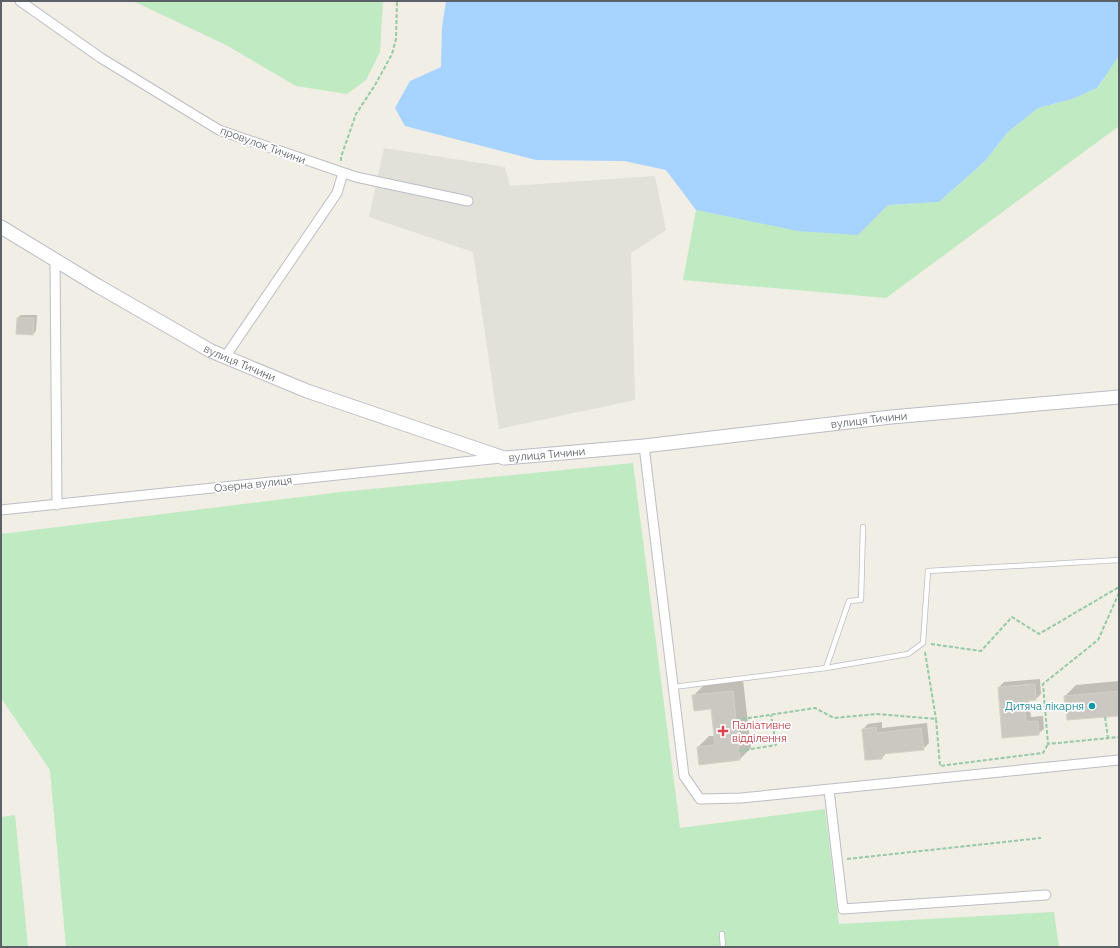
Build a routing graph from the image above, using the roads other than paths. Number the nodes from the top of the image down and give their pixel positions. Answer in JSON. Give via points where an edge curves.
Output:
{"nodes":[{"id":1,"x":20,"y":1,"type":"edge"},
{"id":2,"x":343,"y":173,"type":"junction"},
{"id":3,"x":468,"y":201,"type":"dead end"},
{"id":4,"x":1,"y":227,"type":"edge"},
{"id":5,"x":55,"y":260,"type":"junction"},
{"id":6,"x":225,"y":357,"type":"junction"},
{"id":7,"x":1119,"y":397,"type":"edge"},
{"id":8,"x":644,"y":446,"type":"junction"},
{"id":9,"x":504,"y":458,"type":"junction"},
{"id":10,"x":57,"y":505,"type":"junction"},
{"id":11,"x":1,"y":510,"type":"edge"},
{"id":12,"x":863,"y":527,"type":"dead end"},
{"id":13,"x":1119,"y":560,"type":"edge"},
{"id":14,"x":826,"y":668,"type":"junction"},
{"id":15,"x":673,"y":687,"type":"junction"},
{"id":16,"x":1119,"y":760,"type":"edge"},
{"id":17,"x":829,"y":790,"type":"junction"},
{"id":18,"x":1046,"y":895,"type":"dead end"},
{"id":19,"x":722,"y":934,"type":"dead end"},
{"id":20,"x":723,"y":947,"type":"edge"}],
"edges":[{"from":1,"to":2,"type":"street","name":"провулок Тичини","via":[[101,58],[219,130]]},
{"from":2,"to":3,"type":"street","name":"провулок Тичини"},
{"from":2,"to":6,"type":"street","via":[[337,194]]},
{"from":4,"to":5,"type":"street","name":"вулиця Тичини"},
{"from":5,"to":6,"type":"street","name":"вулиця Тичини"},
{"from":5,"to":10,"type":"street"},
{"from":6,"to":9,"type":"street","name":"вулиця Тичини","via":[[307,391]]},
{"from":7,"to":8,"type":"street","name":"вулиця Тичини","via":[[891,416]]},
{"from":8,"to":9,"type":"street","name":"вулиця Тичини"},
{"from":8,"to":15,"type":"street"},
{"from":9,"to":10,"type":"street","name":"Озерна вулиця"},
{"from":10,"to":11,"type":"street","name":"Озерна вулиця"},
{"from":12,"to":14,"type":"lane","via":[[861,600],[849,601]]},
{"from":13,"to":14,"type":"lane","via":[[928,570],[923,643],[908,654]]},
{"from":14,"to":15,"type":"lane"},
{"from":15,"to":17,"type":"street","via":[[684,776],[700,799]]},
{"from":16,"to":17,"type":"street"},
{"from":17,"to":18,"type":"street","via":[[843,909]]},
{"from":19,"to":20,"type":"lane"}]}
